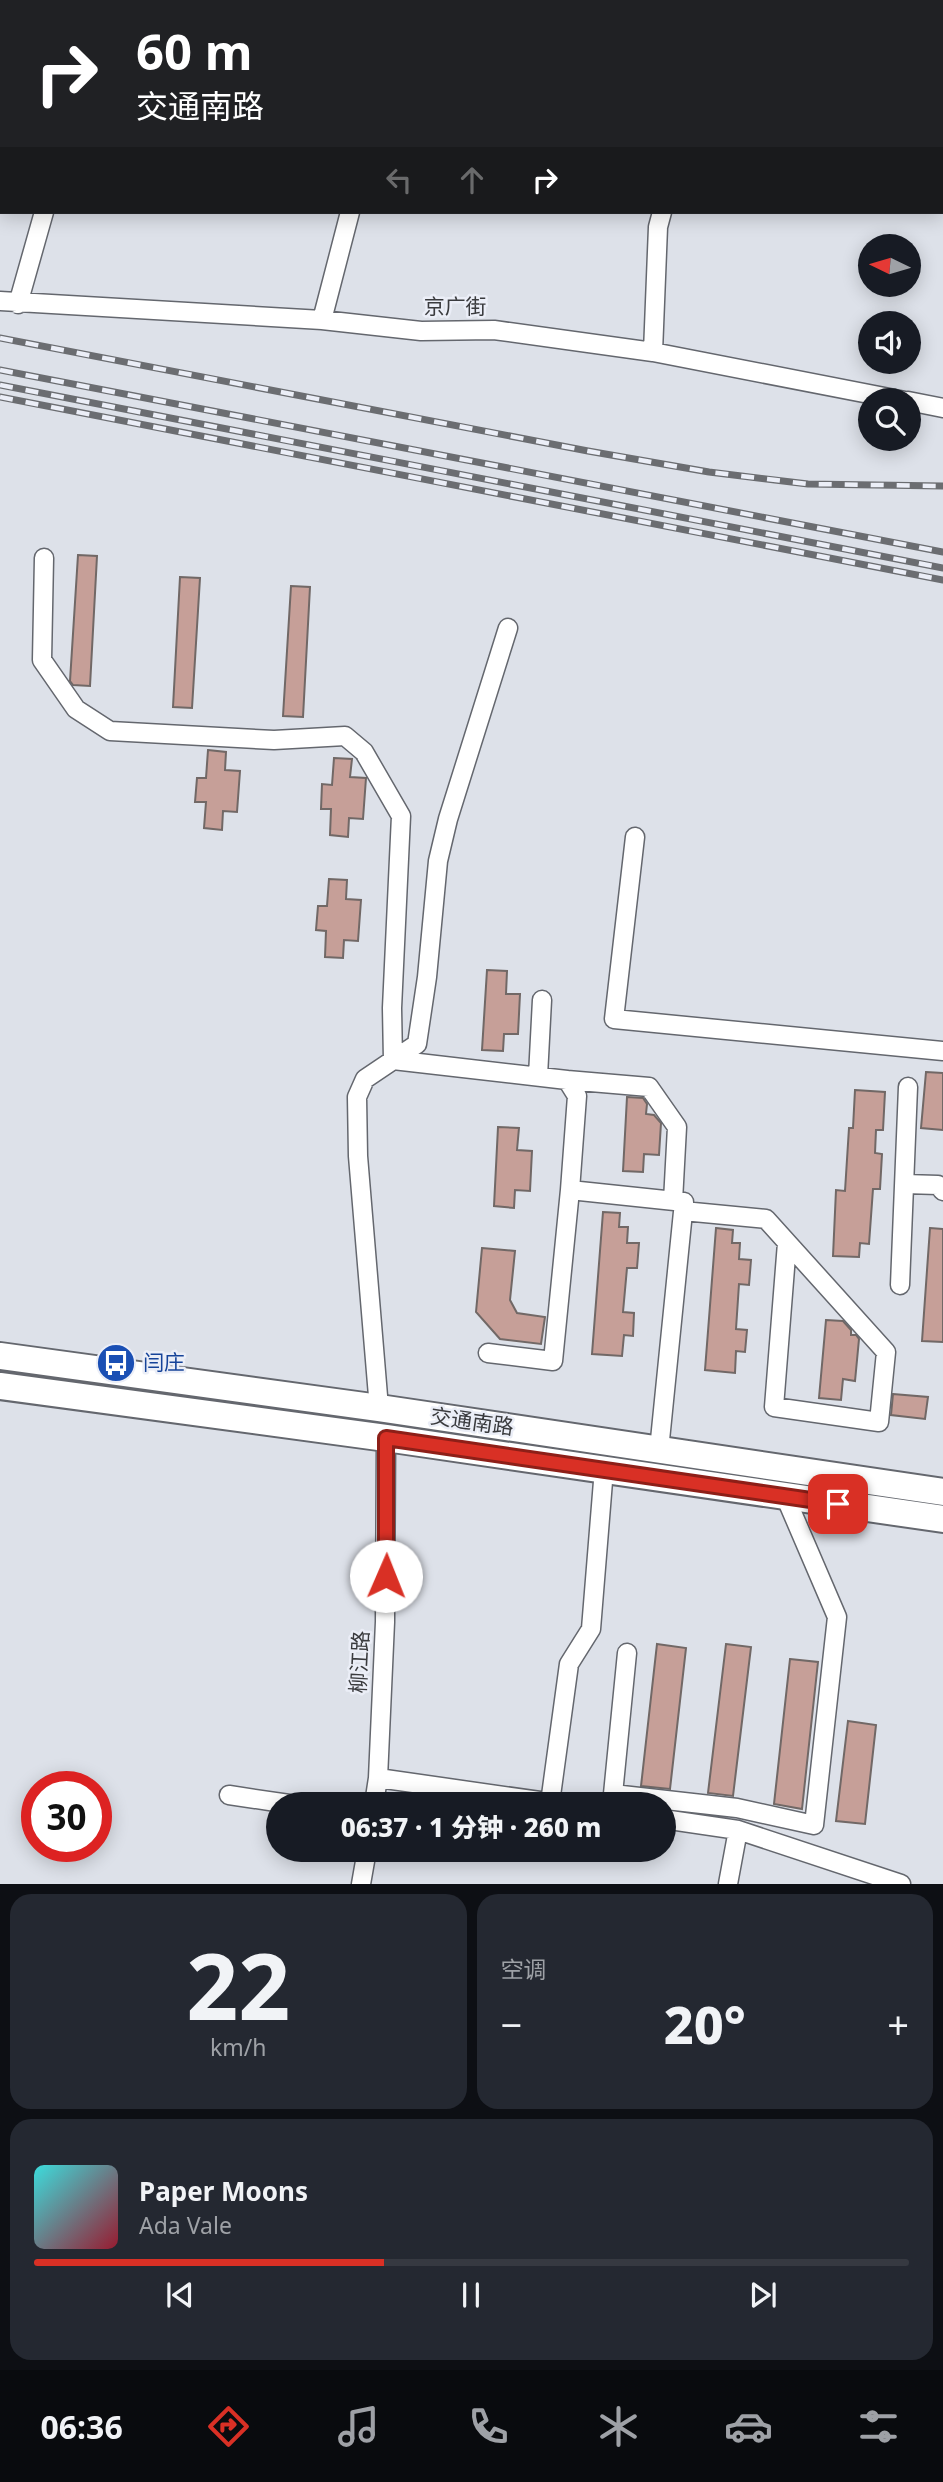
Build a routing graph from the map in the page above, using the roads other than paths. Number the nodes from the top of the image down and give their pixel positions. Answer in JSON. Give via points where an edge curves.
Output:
{"nodes":[{"id":1,"x":43,"y":214,"type":"edge"},
{"id":2,"x":349,"y":214,"type":"edge"},
{"id":3,"x":661,"y":214,"type":"edge"},
{"id":4,"x":9,"y":303,"type":"edge"},
{"id":5,"x":322,"y":320,"type":"junction"},
{"id":6,"x":653,"y":352,"type":"junction"},
{"id":7,"x":858,"y":392,"type":"edge"},
{"id":8,"x":921,"y":404,"type":"edge"},
{"id":9,"x":943,"y":408,"type":"edge"},
{"id":10,"x":44,"y":558,"type":"dead end"},
{"id":11,"x":508,"y":628,"type":"dead end"},
{"id":12,"x":635,"y":836,"type":"dead end"},
{"id":13,"x":542,"y":1000,"type":"dead end"},
{"id":14,"x":943,"y":1051,"type":"edge"},
{"id":15,"x":393,"y":1060,"type":"junction"},
{"id":16,"x":537,"y":1076,"type":"junction"},
{"id":17,"x":567,"y":1080,"type":"junction"},
{"id":18,"x":908,"y":1087,"type":"dead end"},
{"id":19,"x":905,"y":1184,"type":"junction"},
{"id":20,"x":570,"y":1191,"type":"junction"},
{"id":21,"x":943,"y":1191,"type":"edge"},
{"id":22,"x":678,"y":1206,"type":"junction"},
{"id":23,"x":787,"y":1243,"type":"junction"},
{"id":24,"x":900,"y":1284,"type":"dead end"},
{"id":25,"x":488,"y":1353,"type":"dead end"},
{"id":26,"x":0,"y":1356,"type":"edge"},
{"id":27,"x":0,"y":1386,"type":"edge"},
{"id":28,"x":379,"y":1408,"type":"junction"},
{"id":29,"x":386,"y":1438,"type":"junction"},
{"id":30,"x":659,"y":1450,"type":"junction"},
{"id":31,"x":604,"y":1469,"type":"junction"},
{"id":32,"x":943,"y":1492,"type":"edge"},
{"id":33,"x":785,"y":1496,"type":"junction"},
{"id":34,"x":943,"y":1519,"type":"edge"},
{"id":35,"x":627,"y":1653,"type":"dead end"},
{"id":36,"x":378,"y":1778,"type":"junction"},
{"id":37,"x":376,"y":1792,"type":"edge"},
{"id":38,"x":478,"y":1792,"type":"edge"},
{"id":39,"x":557,"y":1792,"type":"edge"},
{"id":40,"x":229,"y":1795,"type":"dead end"},
{"id":41,"x":266,"y":1801,"type":"edge"},
{"id":42,"x":676,"y":1821,"type":"edge"},
{"id":43,"x":738,"y":1830,"type":"junction"},
{"id":44,"x":365,"y":1862,"type":"edge"},
{"id":45,"x":361,"y":1884,"type":"edge"},
{"id":46,"x":728,"y":1884,"type":"edge"},
{"id":47,"x":901,"y":1884,"type":"edge"}],
"edges":[{"from":1,"to":4,"type":"street"},
{"from":2,"to":5,"type":"street"},
{"from":3,"to":6,"type":"street"},
{"from":4,"to":5,"type":"street","name":"京广街"},
{"from":5,"to":6,"type":"street","name":"京广街","via":[[421,331],[494,330]]},
{"from":6,"to":7,"type":"street","name":"京广街"},
{"from":8,"to":9,"type":"street","name":"京广街"},
{"from":10,"to":15,"type":"street","via":[[42,660],[76,709],[110,731],[274,740],[345,736],[364,752],[401,816]]},
{"from":11,"to":15,"type":"street","via":[[438,861],[417,1044]]},
{"from":12,"to":14,"type":"street","via":[[614,1019]]},
{"from":13,"to":16,"type":"street"},
{"from":15,"to":16,"type":"street"},
{"from":15,"to":28,"type":"street","via":[[365,1079],[357,1097]]},
{"from":16,"to":17,"type":"street"},
{"from":17,"to":20,"type":"street","via":[[577,1096]]},
{"from":17,"to":22,"type":"street","via":[[649,1087],[677,1127]]},
{"from":18,"to":19,"type":"street"},
{"from":19,"to":21,"type":"street","via":[[938,1185]]},
{"from":19,"to":24,"type":"street"},
{"from":20,"to":22,"type":"street"},
{"from":20,"to":25,"type":"street","via":[[553,1361]]},
{"from":22,"to":23,"type":"street","via":[[766,1219]]},
{"from":22,"to":30,"type":"street"},
{"from":23,"to":23,"type":"street","via":[[886,1352],[879,1422],[774,1407]]},
{"from":26,"to":28,"type":"main road","name":"交通南路"},
{"from":27,"to":29,"type":"main road","name":"交通南路"},
{"from":28,"to":29,"type":"main road"},
{"from":28,"to":30,"type":"main road","name":"交通南路"},
{"from":29,"to":31,"type":"main road","name":"交通南路"},
{"from":29,"to":36,"type":"street","name":"柳江路"},
{"from":30,"to":32,"type":"main road","name":"交通南路"},
{"from":31,"to":33,"type":"main road","name":"交通南路"},
{"from":31,"to":39,"type":"street","via":[[591,1629],[569,1664]]},
{"from":33,"to":34,"type":"main road","name":"交通南路"},
{"from":33,"to":35,"type":"street","via":[[837,1617],[814,1825],[737,1808],[613,1794]]},
{"from":36,"to":37,"type":"street","name":"柳江路"},
{"from":36,"to":38,"type":"street"},
{"from":40,"to":41,"type":"street"},
{"from":42,"to":43,"type":"street"},
{"from":43,"to":46,"type":"street"},
{"from":43,"to":47,"type":"street"},
{"from":44,"to":45,"type":"street"}]}
